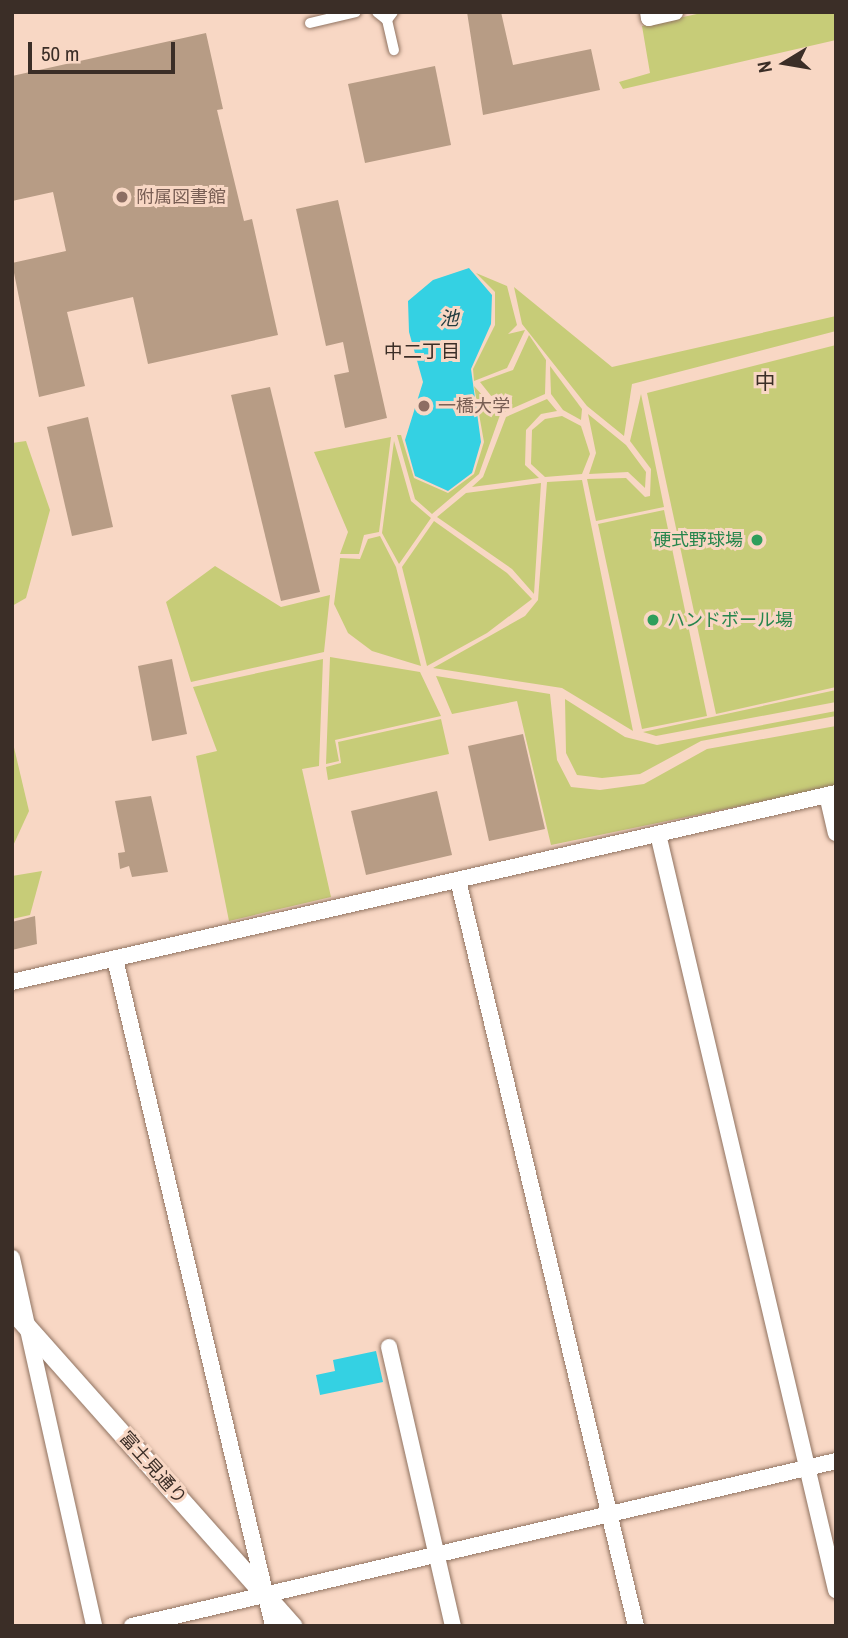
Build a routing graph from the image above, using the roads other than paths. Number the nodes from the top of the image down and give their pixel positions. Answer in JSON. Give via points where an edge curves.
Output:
{"nodes":[{"id":1,"x":356,"y":12,"type":"edge"},
{"id":2,"x":377,"y":12,"type":"edge"},
{"id":3,"x":648,"y":12,"type":"edge"},
{"id":4,"x":675,"y":12,"type":"edge"},
{"id":5,"x":390,"y":16,"type":"edge"},
{"id":6,"x":310,"y":23,"type":"dead end"},
{"id":7,"x":394,"y":50,"type":"dead end"},
{"id":8,"x":831,"y":794,"type":"edge"},
{"id":9,"x":836,"y":833,"type":"edge"},
{"id":10,"x":658,"y":834,"type":"junction"},
{"id":11,"x":458,"y":880,"type":"junction"},
{"id":12,"x":115,"y":959,"type":"junction"},
{"id":13,"x":12,"y":982,"type":"edge"},
{"id":14,"x":12,"y":1258,"type":"edge"},
{"id":15,"x":12,"y":1310,"type":"edge"},
{"id":16,"x":29,"y":1328,"type":"junction"},
{"id":17,"x":389,"y":1348,"type":"dead end"},
{"id":18,"x":836,"y":1461,"type":"edge"},
{"id":19,"x":808,"y":1468,"type":"junction"},
{"id":20,"x":609,"y":1515,"type":"junction"},
{"id":21,"x":437,"y":1555,"type":"junction"},
{"id":22,"x":836,"y":1590,"type":"edge"},
{"id":23,"x":266,"y":1595,"type":"junction"},
{"id":24,"x":94,"y":1626,"type":"edge"},
{"id":25,"x":132,"y":1626,"type":"edge"},
{"id":26,"x":273,"y":1626,"type":"edge"},
{"id":27,"x":293,"y":1626,"type":"edge"},
{"id":28,"x":453,"y":1626,"type":"edge"},
{"id":29,"x":636,"y":1626,"type":"edge"}],
"edges":[{"from":1,"to":6,"type":"street"},
{"from":2,"to":5,"type":"street"},
{"from":3,"to":4,"type":"street","via":[[649,18]]},
{"from":5,"to":7,"type":"street"},
{"from":8,"to":9,"type":"street"},
{"from":8,"to":10,"type":"street"},
{"from":10,"to":11,"type":"street"},
{"from":10,"to":19,"type":"street"},
{"from":11,"to":12,"type":"street"},
{"from":11,"to":20,"type":"street"},
{"from":12,"to":13,"type":"street"},
{"from":12,"to":23,"type":"street"},
{"from":14,"to":16,"type":"street"},
{"from":15,"to":16,"type":"street","name":"富士見通り"},
{"from":16,"to":23,"type":"street","name":"富士見通り"},
{"from":16,"to":24,"type":"street"},
{"from":17,"to":21,"type":"street"},
{"from":18,"to":19,"type":"street"},
{"from":19,"to":20,"type":"street"},
{"from":19,"to":22,"type":"street"},
{"from":20,"to":21,"type":"street"},
{"from":20,"to":29,"type":"street"},
{"from":21,"to":23,"type":"street"},
{"from":21,"to":28,"type":"street"},
{"from":23,"to":25,"type":"street"},
{"from":23,"to":26,"type":"street"},
{"from":23,"to":27,"type":"street","name":"富士見通り"}]}
